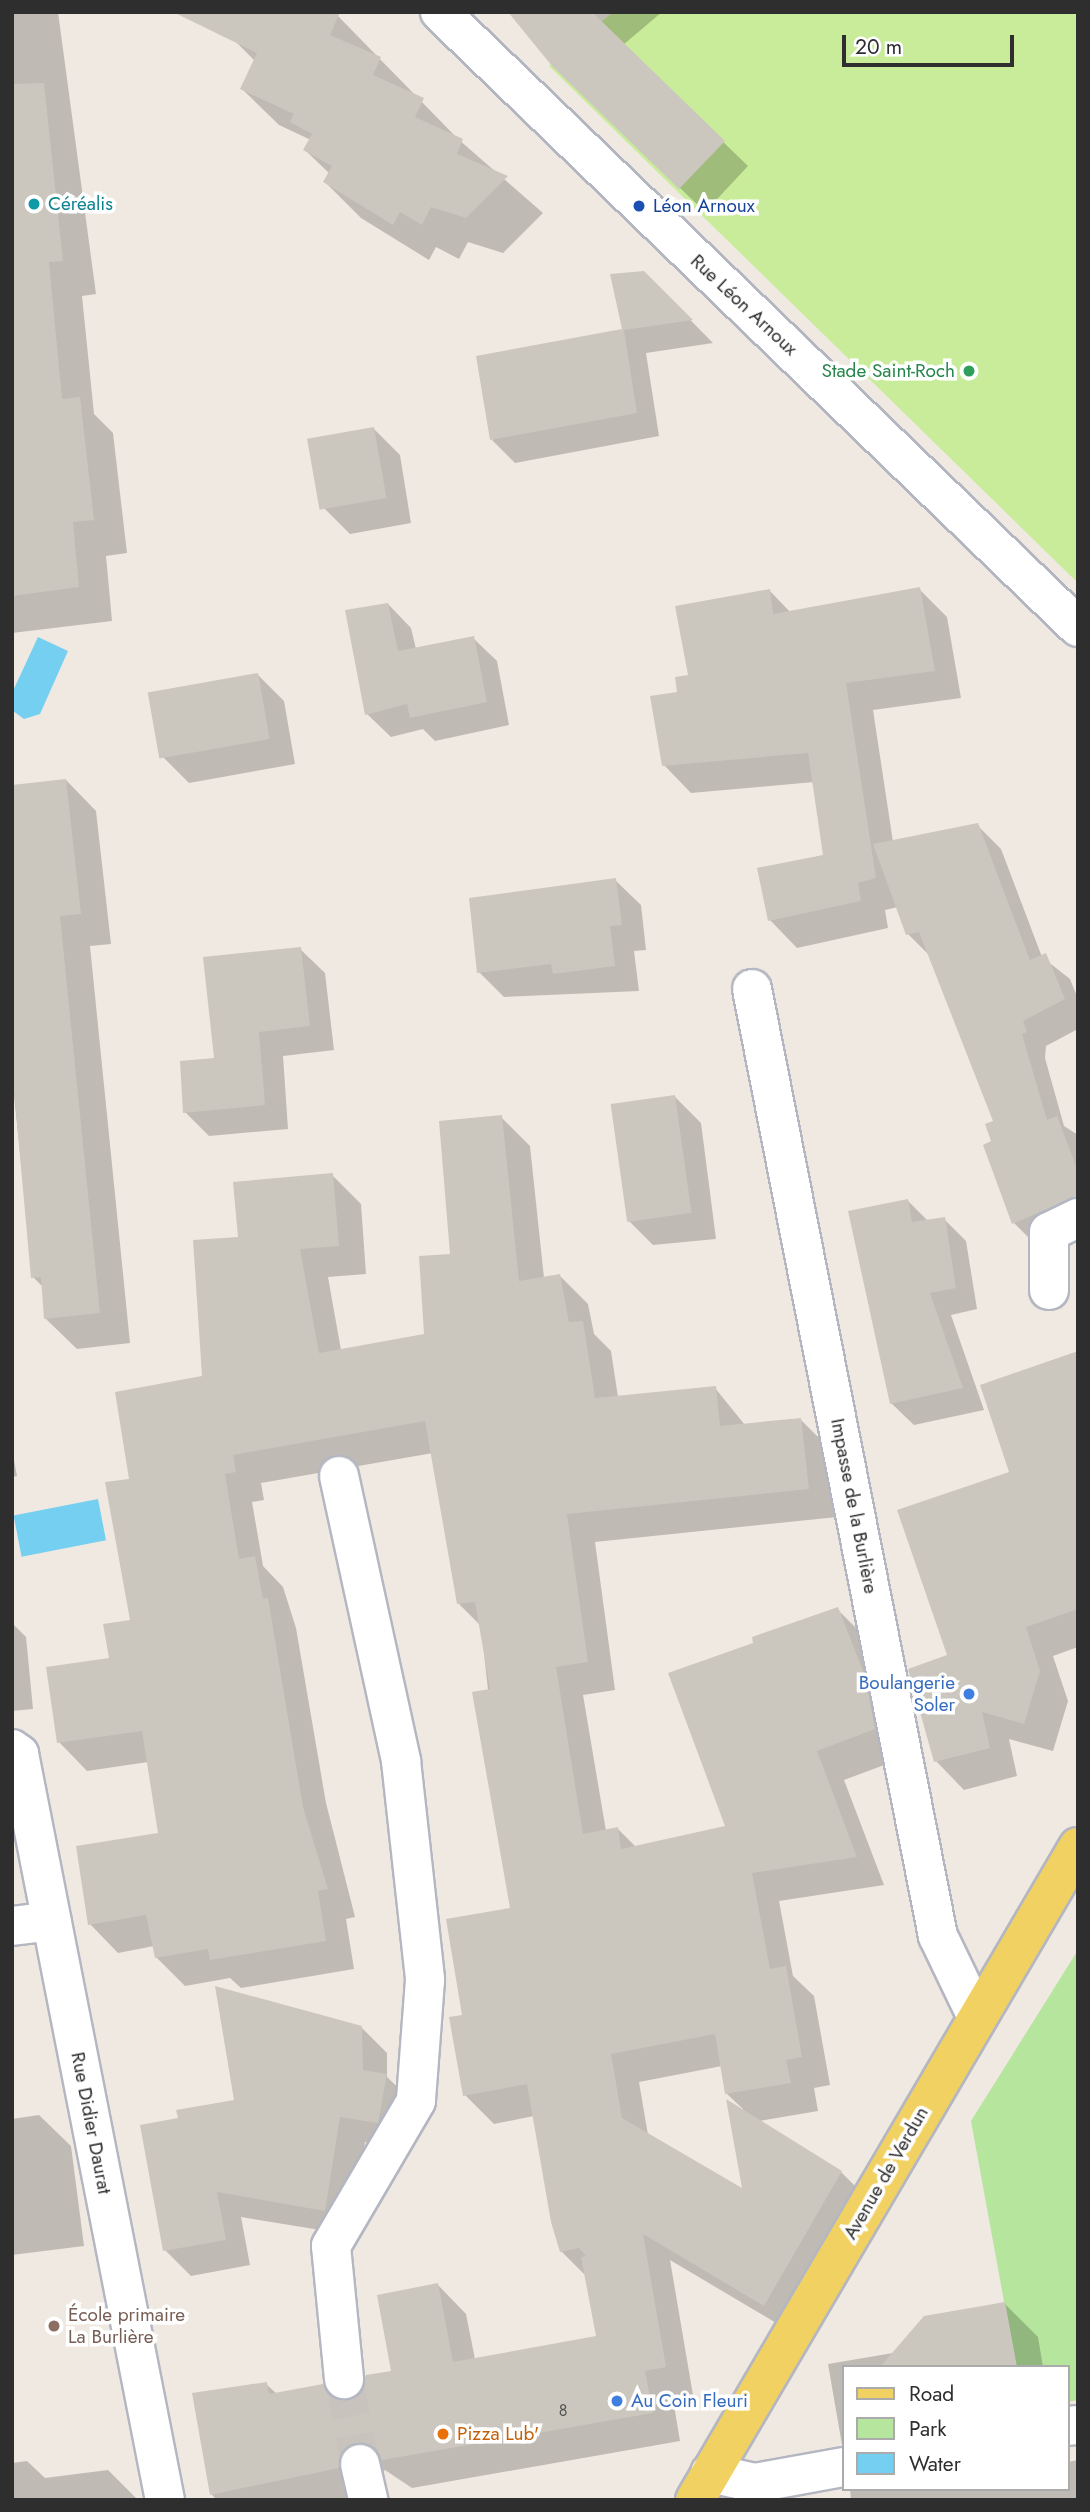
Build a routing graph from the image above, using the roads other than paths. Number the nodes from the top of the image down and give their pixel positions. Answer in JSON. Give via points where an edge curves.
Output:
{"nodes":[{"id":1,"x":440,"y":12,"type":"edge"},
{"id":2,"x":1078,"y":627,"type":"edge"},
{"id":3,"x":752,"y":989,"type":"dead end"},
{"id":4,"x":1078,"y":1218,"type":"edge"},
{"id":5,"x":1049,"y":1290,"type":"dead end"},
{"id":6,"x":340,"y":1476,"type":"dead end"},
{"id":7,"x":12,"y":1749,"type":"edge"},
{"id":8,"x":1078,"y":1847,"type":"edge"},
{"id":9,"x":52,"y":1921,"type":"junction"},
{"id":10,"x":12,"y":1926,"type":"edge"},
{"id":11,"x":977,"y":2017,"type":"junction"},
{"id":12,"x":344,"y":2379,"type":"tunnel mouth"},
{"id":13,"x":842,"y":2467,"type":"edge"},
{"id":14,"x":702,"y":2487,"type":"edge"},
{"id":15,"x":164,"y":2500,"type":"edge"}],
"edges":[{"from":1,"to":2,"type":"street","name":"Rue Léon Arnoux"},
{"from":3,"to":11,"type":"street","name":"Impasse de la Burlière","via":[[938,1936]]},
{"from":4,"to":5,"type":"street","via":[[1049,1232]]},
{"from":6,"to":12,"type":"street","via":[[401,1761],[425,1980],[416,2101],[331,2246]]},
{"from":7,"to":9,"type":"street","name":"Rue Didier Daurat","via":[[19,1754]]},
{"from":8,"to":11,"type":"main road","name":"Avenue de Verdun"},
{"from":9,"to":10,"type":"street"},
{"from":9,"to":15,"type":"street","name":"Rue Didier Daurat"},
{"from":11,"to":14,"type":"main road","name":"Avenue de Verdun"},
{"from":13,"to":14,"type":"street"}]}
